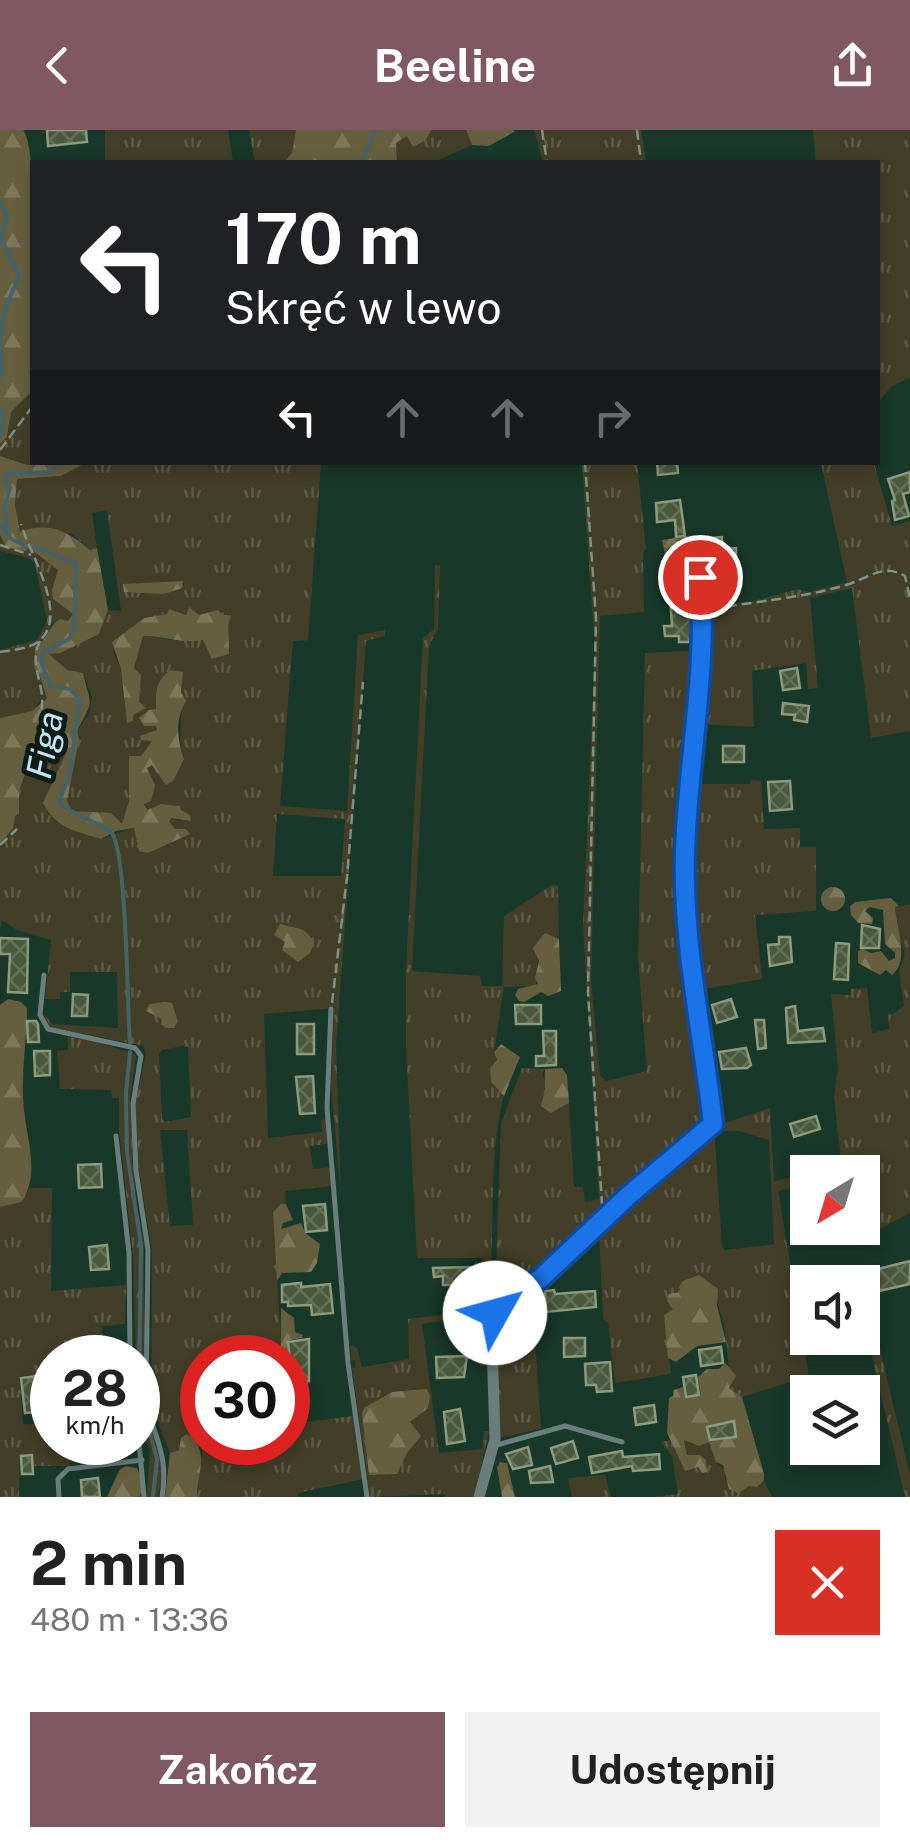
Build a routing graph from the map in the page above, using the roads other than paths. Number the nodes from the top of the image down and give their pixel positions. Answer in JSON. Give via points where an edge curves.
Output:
{"nodes":[{"id":1,"x":697,"y":544,"type":"dead end"},
{"id":2,"x":44,"y":976,"type":"dead end"},
{"id":3,"x":331,"y":1009,"type":"road end"},
{"id":4,"x":116,"y":1136,"type":"dead end"},
{"id":5,"x":130,"y":1335,"type":"edge"},
{"id":6,"x":622,"y":1442,"type":"dead end"},
{"id":7,"x":494,"y":1446,"type":"junction"},
{"id":8,"x":101,"y":1465,"type":"edge"},
{"id":9,"x":142,"y":1465,"type":"edge"},
{"id":10,"x":59,"y":1497,"type":"edge"},
{"id":11,"x":144,"y":1497,"type":"edge"},
{"id":12,"x":162,"y":1497,"type":"edge"},
{"id":13,"x":367,"y":1497,"type":"edge"},
{"id":14,"x":479,"y":1497,"type":"edge"}],
"edges":[{"from":1,"to":7,"type":"street","via":[[703,610],[686,924],[713,1124],[495,1313]]},
{"from":2,"to":12,"type":"lane","via":[[40,1015],[48,1029],[122,1044],[141,1056],[132,1104],[148,1250],[146,1394],[162,1448]]},
{"from":3,"to":13,"type":"lane","via":[[326,1108]]},
{"from":4,"to":5,"type":"lane"},
{"from":6,"to":7,"type":"lane","via":[[565,1426]]},
{"from":7,"to":14,"type":"street"},
{"from":8,"to":10,"type":"lane","via":[[68,1469],[58,1479]]},
{"from":9,"to":11,"type":"lane"}]}
